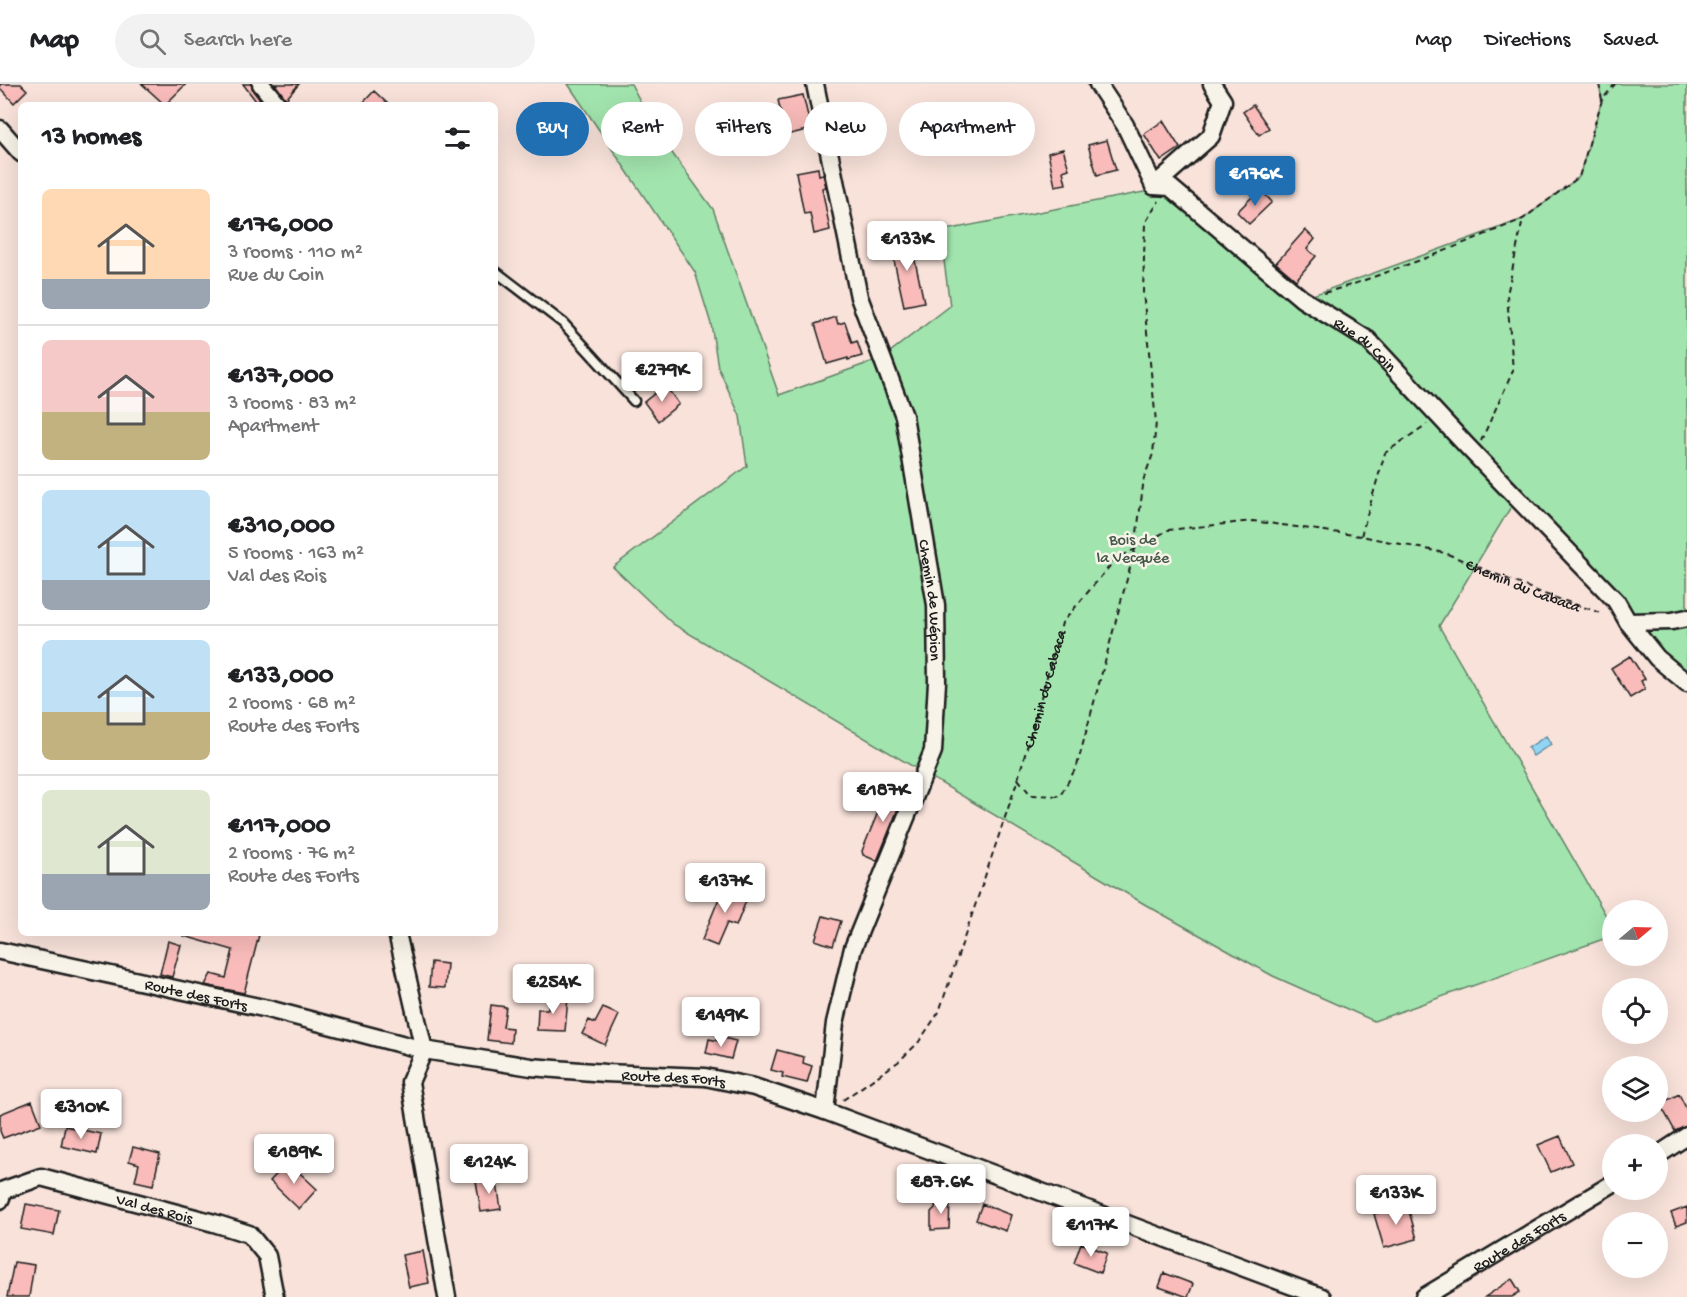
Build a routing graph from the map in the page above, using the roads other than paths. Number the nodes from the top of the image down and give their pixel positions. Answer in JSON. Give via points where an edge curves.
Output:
{"nodes":[{"id":1,"x":261,"y":84,"type":"edge"},
{"id":2,"x":816,"y":84,"type":"edge"},
{"id":3,"x":1212,"y":84,"type":"edge"},
{"id":4,"x":1106,"y":88,"type":"edge"},
{"id":5,"x":276,"y":102,"type":"edge"},
{"id":6,"x":0,"y":129,"type":"edge"},
{"id":7,"x":18,"y":150,"type":"edge"},
{"id":8,"x":1162,"y":187,"type":"junction"},
{"id":9,"x":498,"y":273,"type":"edge"},
{"id":10,"x":634,"y":401,"type":"dead end"},
{"id":11,"x":1687,"y":618,"type":"edge"},
{"id":12,"x":1629,"y":622,"type":"junction"},
{"id":13,"x":1687,"y":683,"type":"edge"},
{"id":14,"x":398,"y":936,"type":"edge"},
{"id":15,"x":0,"y":951,"type":"edge"},
{"id":16,"x":424,"y":1050,"type":"junction"},
{"id":17,"x":825,"y":1112,"type":"junction"},
{"id":18,"x":1687,"y":1136,"type":"edge"},
{"id":19,"x":1668,"y":1148,"type":"edge"},
{"id":20,"x":1602,"y":1190,"type":"edge"},
{"id":21,"x":0,"y":1200,"type":"edge"},
{"id":22,"x":276,"y":1297,"type":"edge"},
{"id":23,"x":447,"y":1297,"type":"edge"},
{"id":24,"x":1322,"y":1297,"type":"edge"},
{"id":25,"x":1424,"y":1297,"type":"edge"}],
"edges":[{"from":1,"to":5,"type":"street"},
{"from":2,"to":17,"type":"street","name":"Chemin de Wépion","via":[[859,297],[904,416],[936,605],[938,681],[933,751],[853,948],[835,1023]]},
{"from":3,"to":8,"type":"street","via":[[1223,101],[1211,136]]},
{"from":4,"to":8,"type":"street","name":"Rue du Coin"},
{"from":6,"to":7,"type":"street"},
{"from":8,"to":12,"type":"street","name":"Rue du Coin","via":[[1302,299],[1368,340],[1616,601]]},
{"from":9,"to":10,"type":"lane","via":[[563,323]]},
{"from":11,"to":12,"type":"street"},
{"from":12,"to":13,"type":"street","name":"Rue du Coin","via":[[1657,658]]},
{"from":14,"to":16,"type":"street"},
{"from":15,"to":16,"type":"street","name":"Route des Forts","via":[[268,1009]]},
{"from":16,"to":17,"type":"street","name":"Route des Forts","via":[[531,1066],[705,1077],[754,1087]]},
{"from":16,"to":23,"type":"street","via":[[410,1082]]},
{"from":17,"to":24,"type":"street","name":"Route des Forts"},
{"from":18,"to":19,"type":"street"},
{"from":20,"to":25,"type":"street","name":"Route des Forts"},
{"from":21,"to":22,"type":"street","name":"Val des Rois","via":[[4,1190],[41,1177],[249,1234],[267,1256]]}]}
